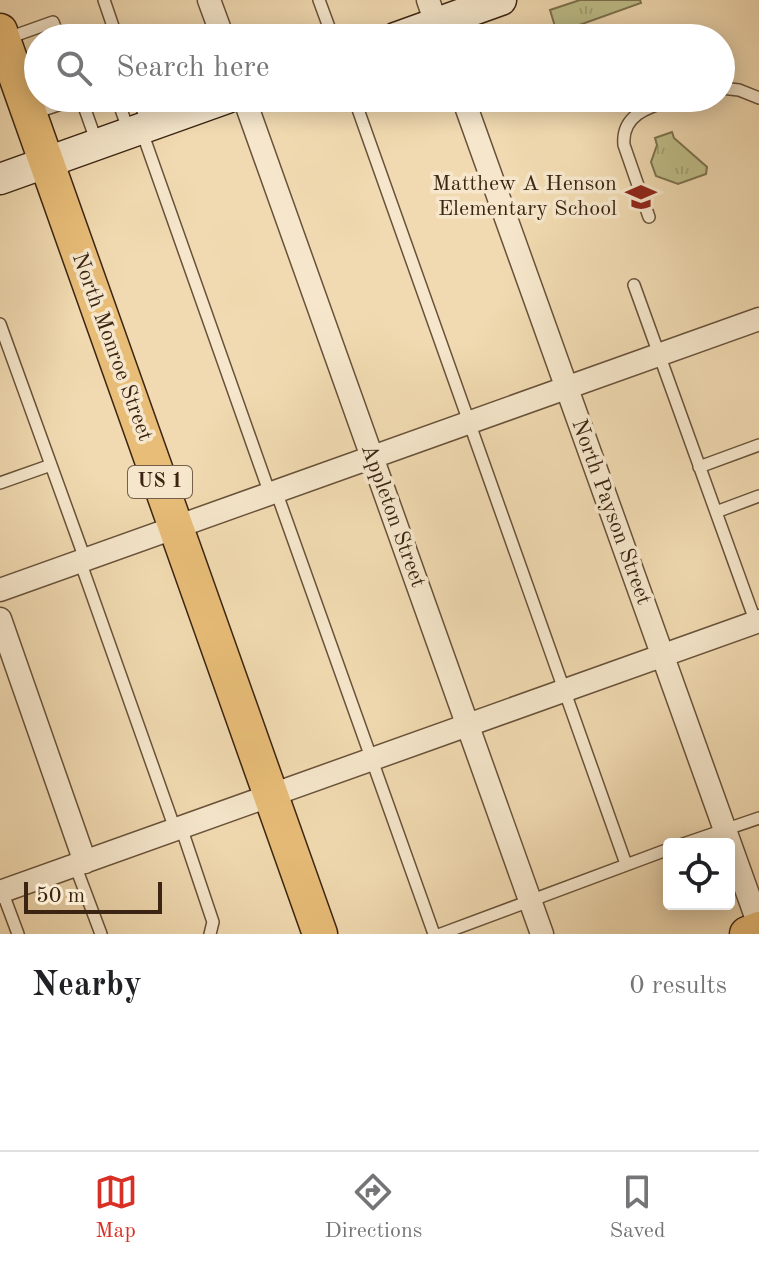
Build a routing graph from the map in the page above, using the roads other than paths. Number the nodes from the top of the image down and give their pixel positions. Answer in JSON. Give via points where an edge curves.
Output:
{"nodes":[{"id":1,"x":104,"y":0,"type":"edge"},
{"id":2,"x":209,"y":0,"type":"edge"},
{"id":3,"x":319,"y":0,"type":"edge"},
{"id":4,"x":501,"y":0,"type":"edge"},
{"id":5,"x":435,"y":20,"type":"edge"},
{"id":6,"x":112,"y":24,"type":"edge"},
{"id":7,"x":218,"y":24,"type":"edge"},
{"id":8,"x":328,"y":24,"type":"edge"},
{"id":9,"x":24,"y":29,"type":"edge"},
{"id":10,"x":2,"y":35,"type":"edge"},
{"id":11,"x":8,"y":76,"type":"edge"},
{"id":12,"x":735,"y":90,"type":"edge"},
{"id":13,"x":759,"y":98,"type":"edge"},
{"id":14,"x":24,"y":104,"type":"edge"},
{"id":15,"x":36,"y":112,"type":"edge"},
{"id":16,"x":85,"y":112,"type":"edge"},
{"id":17,"x":173,"y":112,"type":"edge"},
{"id":18,"x":249,"y":112,"type":"edge"},
{"id":19,"x":359,"y":112,"type":"edge"},
{"id":20,"x":468,"y":112,"type":"edge"},
{"id":21,"x":639,"y":112,"type":"edge"},
{"id":22,"x":30,"y":114,"type":"joint"},
{"id":23,"x":139,"y":121,"type":"edge"},
{"id":24,"x":97,"y":144,"type":"junction"},
{"id":25,"x":47,"y":162,"type":"junction"},
{"id":26,"x":0,"y":179,"type":"edge"},
{"id":27,"x":649,"y":217,"type":"dead end"},
{"id":28,"x":634,"y":285,"type":"dead end"},
{"id":29,"x":759,"y":319,"type":"edge"},
{"id":30,"x":0,"y":324,"type":"edge"},
{"id":31,"x":659,"y":355,"type":"junction"},
{"id":32,"x":567,"y":388,"type":"junction"},
{"id":33,"x":470,"y":422,"type":"junction"},
{"id":34,"x":759,"y":445,"type":"edge"},
{"id":35,"x":372,"y":457,"type":"junction"},
{"id":36,"x":51,"y":465,"type":"junction"},
{"id":37,"x":699,"y":467,"type":"junction"},
{"id":38,"x":0,"y":483,"type":"edge"},
{"id":39,"x":273,"y":492,"type":"junction"},
{"id":40,"x":759,"y":496,"type":"edge"},
{"id":41,"x":716,"y":512,"type":"junction"},
{"id":42,"x":176,"y":527,"type":"junction"},
{"id":43,"x":83,"y":560,"type":"junction"},
{"id":44,"x":0,"y":590,"type":"edge"},
{"id":45,"x":0,"y":619,"type":"edge"},
{"id":46,"x":758,"y":625,"type":"edge"},
{"id":47,"x":662,"y":656,"type":"junction"},
{"id":48,"x":565,"y":690,"type":"junction"},
{"id":49,"x":468,"y":725,"type":"junction"},
{"id":50,"x":372,"y":759,"type":"junction"},
{"id":51,"x":271,"y":795,"type":"junction"},
{"id":52,"x":759,"y":818,"type":"edge"},
{"id":53,"x":178,"y":828,"type":"junction"},
{"id":54,"x":725,"y":830,"type":"junction"},
{"id":55,"x":701,"y":838,"type":"edge"},
{"id":56,"x":663,"y":851,"type":"edge"},
{"id":57,"x":80,"y":863,"type":"junction"},
{"id":58,"x":626,"y":864,"type":"junction"},
{"id":59,"x":1,"y":892,"type":"edge"},
{"id":60,"x":530,"y":900,"type":"junction"},
{"id":61,"x":759,"y":927,"type":"edge"},
{"id":62,"x":18,"y":934,"type":"edge"},
{"id":63,"x":101,"y":934,"type":"edge"},
{"id":64,"x":210,"y":934,"type":"edge"},
{"id":65,"x":320,"y":934,"type":"edge"},
{"id":66,"x":434,"y":934,"type":"edge"},
{"id":67,"x":441,"y":934,"type":"edge"},
{"id":68,"x":542,"y":934,"type":"edge"},
{"id":69,"x":747,"y":934,"type":"edge"}],
"edges":[{"from":1,"to":6,"type":"lane"},
{"from":2,"to":7,"type":"street"},
{"from":3,"to":8,"type":"lane"},
{"from":4,"to":5,"type":"street"},
{"from":9,"to":10,"type":"lane"},
{"from":10,"to":11,"type":"main road","name":"North Monroe Street","number":"US 1"},
{"from":11,"to":14,"type":"main road","name":"North Monroe Street","number":"US 1"},
{"from":12,"to":13,"type":"lane"},
{"from":15,"to":22,"type":"lane"},
{"from":16,"to":24,"type":"lane"},
{"from":17,"to":23,"type":"street"},
{"from":18,"to":35,"type":"street","name":"Appleton Street"},
{"from":19,"to":33,"type":"lane"},
{"from":20,"to":32,"type":"street","name":"North Payson Street"},
{"from":21,"to":27,"type":"lane","via":[[623,137]]},
{"from":22,"to":25,"type":"main road","name":"North Monroe Street","number":"US 1"},
{"from":23,"to":24,"type":"street"},
{"from":23,"to":39,"type":"lane"},
{"from":24,"to":25,"type":"street"},
{"from":25,"to":26,"type":"street"},
{"from":25,"to":42,"type":"main road","name":"North Monroe Street","number":"US 1"},
{"from":28,"to":31,"type":"lane"},
{"from":29,"to":31,"type":"street"},
{"from":30,"to":36,"type":"lane"},
{"from":31,"to":32,"type":"street"},
{"from":31,"to":37,"type":"lane"},
{"from":32,"to":33,"type":"street"},
{"from":32,"to":47,"type":"street","name":"North Payson Street"},
{"from":33,"to":35,"type":"street"},
{"from":33,"to":48,"type":"lane"},
{"from":34,"to":37,"type":"lane"},
{"from":35,"to":39,"type":"street"},
{"from":35,"to":49,"type":"street","name":"Appleton Street"},
{"from":36,"to":38,"type":"lane"},
{"from":36,"to":43,"type":"lane"},
{"from":37,"to":41,"type":"lane"},
{"from":39,"to":42,"type":"street"},
{"from":39,"to":50,"type":"lane"},
{"from":40,"to":41,"type":"lane"},
{"from":41,"to":46,"type":"lane"},
{"from":42,"to":43,"type":"street"},
{"from":42,"to":51,"type":"main road","name":"North Monroe Street","number":"US 1"},
{"from":43,"to":44,"type":"street"},
{"from":43,"to":53,"type":"lane"},
{"from":45,"to":57,"type":"street"},
{"from":46,"to":47,"type":"street"},
{"from":47,"to":48,"type":"street"},
{"from":47,"to":54,"type":"street","name":"North Payson Street"},
{"from":48,"to":49,"type":"street"},
{"from":48,"to":58,"type":"lane"},
{"from":49,"to":50,"type":"street"},
{"from":49,"to":60,"type":"street","name":"Appleton Street"},
{"from":50,"to":51,"type":"street"},
{"from":50,"to":66,"type":"lane"},
{"from":51,"to":53,"type":"street"},
{"from":51,"to":65,"type":"main road","name":"North Monroe Street","number":"US 1"},
{"from":52,"to":54,"type":"lane"},
{"from":53,"to":57,"type":"street"},
{"from":53,"to":64,"type":"lane","via":[[213,922]]},
{"from":54,"to":55,"type":"lane"},
{"from":54,"to":61,"type":"street","name":"North Payson Street"},
{"from":56,"to":58,"type":"lane"},
{"from":57,"to":59,"type":"street"},
{"from":57,"to":63,"type":"lane"},
{"from":58,"to":60,"type":"lane"},
{"from":59,"to":62,"type":"lane"},
{"from":60,"to":67,"type":"lane"},
{"from":60,"to":68,"type":"street","name":"Appleton Street"},
{"from":61,"to":69,"type":"main road"}]}
